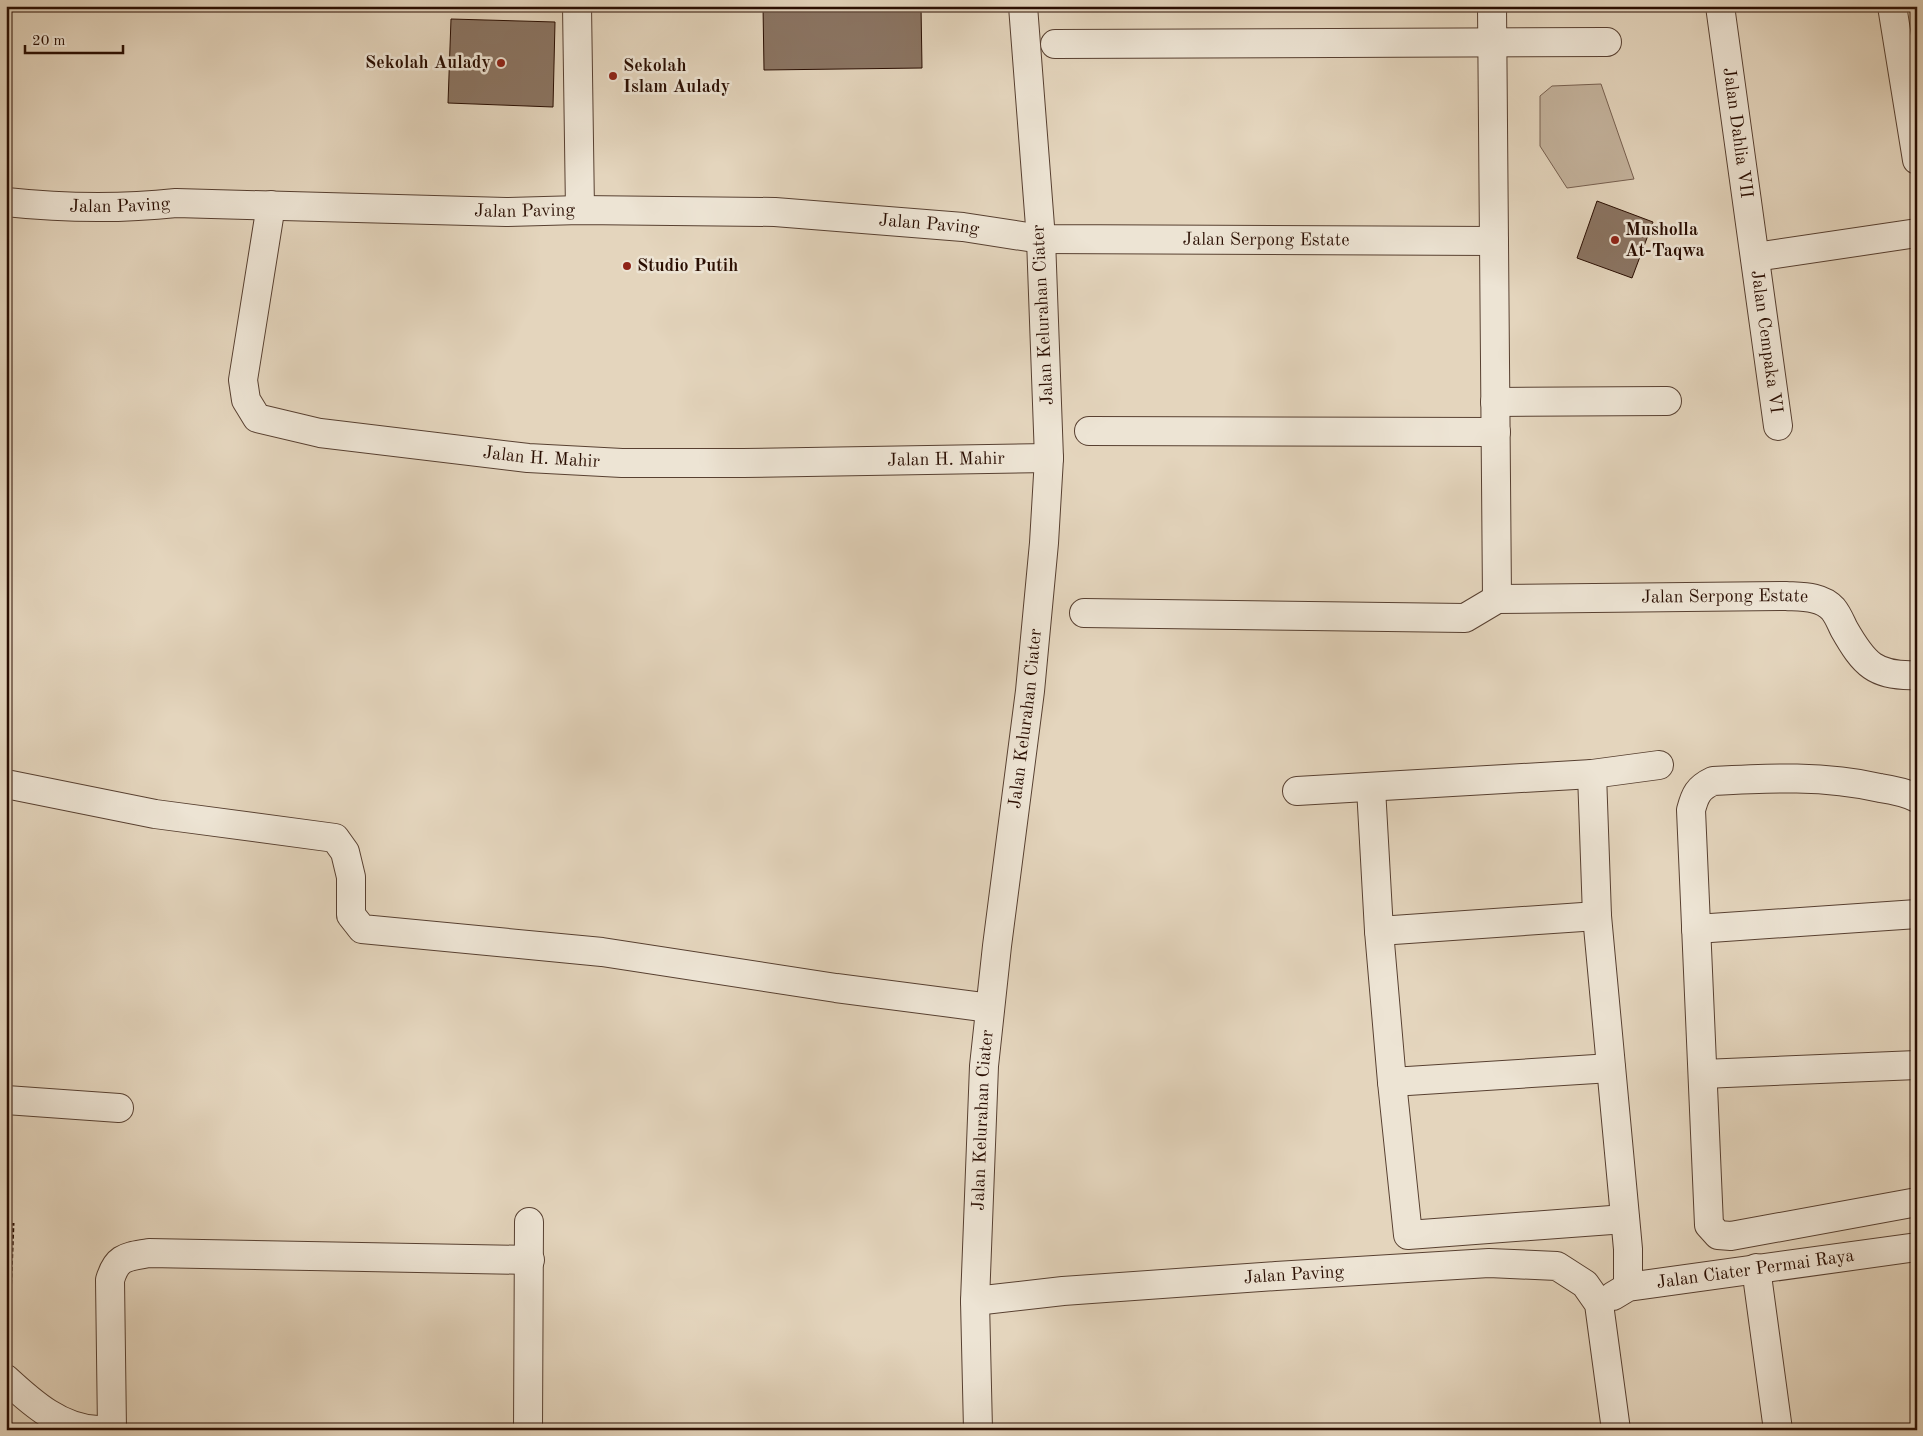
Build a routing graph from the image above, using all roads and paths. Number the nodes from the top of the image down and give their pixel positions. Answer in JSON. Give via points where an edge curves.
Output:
{"nodes":[{"id":1,"x":577,"y":6,"type":"edge"},
{"id":2,"x":1023,"y":6,"type":"edge"},
{"id":3,"x":1492,"y":6,"type":"edge"},
{"id":4,"x":1720,"y":6,"type":"edge"},
{"id":5,"x":1892,"y":6,"type":"edge"},
{"id":6,"x":1607,"y":42,"type":"dead end"},
{"id":7,"x":1055,"y":44,"type":"dead end"},
{"id":8,"x":1492,"y":44,"type":"junction"},
{"id":9,"x":1917,"y":160,"type":"edge"},
{"id":10,"x":6,"y":202,"type":"edge"},
{"id":11,"x":271,"y":205,"type":"junction"},
{"id":12,"x":580,"y":210,"type":"junction"},
{"id":13,"x":1917,"y":233,"type":"edge"},
{"id":14,"x":1040,"y":239,"type":"junction"},
{"id":15,"x":1494,"y":241,"type":"junction"},
{"id":16,"x":1755,"y":257,"type":"junction"},
{"id":17,"x":1667,"y":400,"type":"dead end"},
{"id":18,"x":1495,"y":402,"type":"junction"},
{"id":19,"x":1778,"y":426,"type":"dead end"},
{"id":20,"x":1089,"y":431,"type":"dead end"},
{"id":21,"x":1496,"y":432,"type":"junction"},
{"id":22,"x":1049,"y":458,"type":"junction"},
{"id":23,"x":1497,"y":599,"type":"junction"},
{"id":24,"x":1084,"y":613,"type":"dead end"},
{"id":25,"x":1917,"y":675,"type":"edge"},
{"id":26,"x":1659,"y":765,"type":"dead end"},
{"id":27,"x":1592,"y":774,"type":"junction"},
{"id":28,"x":6,"y":784,"type":"edge"},
{"id":29,"x":1371,"y":788,"type":"junction"},
{"id":30,"x":1298,"y":791,"type":"dead end"},
{"id":31,"x":1917,"y":798,"type":"edge"},
{"id":32,"x":1917,"y":914,"type":"edge"},
{"id":33,"x":1597,"y":916,"type":"junction"},
{"id":34,"x":1696,"y":929,"type":"junction"},
{"id":35,"x":1379,"y":931,"type":"junction"},
{"id":36,"x":990,"y":1008,"type":"junction"},
{"id":37,"x":1917,"y":1064,"type":"edge"},
{"id":38,"x":1611,"y":1068,"type":"junction"},
{"id":39,"x":1703,"y":1074,"type":"junction"},
{"id":40,"x":1392,"y":1082,"type":"junction"},
{"id":41,"x":6,"y":1100,"type":"edge"},
{"id":42,"x":119,"y":1108,"type":"dead end"},
{"id":43,"x":1917,"y":1202,"type":"edge"},
{"id":44,"x":1625,"y":1219,"type":"junction"},
{"id":45,"x":529,"y":1222,"type":"dead end"},
{"id":46,"x":13,"y":1223,"type":"dead end"},
{"id":47,"x":1916,"y":1250,"type":"edge"},
{"id":48,"x":530,"y":1260,"type":"junction"},
{"id":49,"x":1756,"y":1268,"type":"junction"},
{"id":50,"x":1628,"y":1287,"type":"junction"},
{"id":51,"x":975,"y":1301,"type":"junction"},
{"id":52,"x":1599,"y":1304,"type":"junction"},
{"id":53,"x":7,"y":1380,"type":"edge"},
{"id":54,"x":98,"y":1430,"type":"edge"},
{"id":55,"x":112,"y":1430,"type":"edge"},
{"id":56,"x":528,"y":1430,"type":"edge"},
{"id":57,"x":978,"y":1430,"type":"edge"},
{"id":58,"x":1616,"y":1430,"type":"edge"},
{"id":59,"x":1778,"y":1430,"type":"edge"}],
"edges":[{"from":1,"to":12,"type":"street"},
{"from":2,"to":14,"type":"street","name":"Jalan Kelurahan Ciater"},
{"from":3,"to":8,"type":"street"},
{"from":4,"to":16,"type":"street","name":"Jalan Dahlia VII"},
{"from":5,"to":9,"type":"street"},
{"from":6,"to":8,"type":"street"},
{"from":7,"to":8,"type":"street"},
{"from":8,"to":15,"type":"street"},
{"from":10,"to":11,"type":"street","name":"Jalan Paving","via":[[50,207],[176,203]]},
{"from":11,"to":12,"type":"street","name":"Jalan Paving","via":[[506,212]]},
{"from":11,"to":22,"type":"street","name":"Jalan H. Mahir","via":[[243,380],[246,400],[257,418],[320,433],[528,458],[622,463]]},
{"from":12,"to":14,"type":"street","name":"Jalan Paving","via":[[793,213],[964,227]]},
{"from":13,"to":16,"type":"street"},
{"from":14,"to":15,"type":"street","name":"Jalan Serpong Estate"},
{"from":14,"to":22,"type":"street","name":"Jalan Kelurahan Ciater"},
{"from":15,"to":18,"type":"street"},
{"from":16,"to":19,"type":"street","name":"Jalan Cempaka VI"},
{"from":17,"to":18,"type":"street"},
{"from":18,"to":21,"type":"street"},
{"from":20,"to":21,"type":"street"},
{"from":21,"to":23,"type":"street"},
{"from":22,"to":36,"type":"street","name":"Jalan Kelurahan Ciater","via":[[1030,691]]},
{"from":23,"to":24,"type":"street","name":"Jalan Serpong Estate","via":[[1464,618]]},
{"from":23,"to":25,"type":"street","name":"Jalan Serpong Estate","via":[[1813,598],[1832,609],[1856,649],[1871,666],[1897,676]]},
{"from":26,"to":27,"type":"street"},
{"from":27,"to":29,"type":"street"},
{"from":27,"to":33,"type":"street"},
{"from":28,"to":36,"type":"street","via":[[155,814],[335,838],[345,852],[351,877],[351,915],[362,929],[602,952]]},
{"from":29,"to":30,"type":"street"},
{"from":29,"to":35,"type":"street"},
{"from":31,"to":34,"type":"street","via":[[1868,785],[1794,777],[1713,781],[1702,786],[1691,810]]},
{"from":32,"to":34,"type":"street"},
{"from":33,"to":35,"type":"street"},
{"from":33,"to":38,"type":"street"},
{"from":34,"to":39,"type":"street"},
{"from":35,"to":40,"type":"street"},
{"from":36,"to":51,"type":"street","name":"Jalan Kelurahan Ciater","via":[[984,1066]]},
{"from":37,"to":39,"type":"street"},
{"from":38,"to":40,"type":"street"},
{"from":38,"to":44,"type":"street"},
{"from":39,"to":43,"type":"street","via":[[1709,1224],[1718,1235],[1731,1236]]},
{"from":40,"to":44,"type":"street","via":[[1408,1235]]},
{"from":41,"to":42,"type":"street"},
{"from":44,"to":50,"type":"street"},
{"from":45,"to":48,"type":"street"},
{"from":46,"to":53,"type":"path"},
{"from":47,"to":49,"type":"street","name":"Jalan Ciater Permai Raya"},
{"from":48,"to":55,"type":"street","via":[[149,1253],[125,1257],[114,1266],[110,1280]]},
{"from":48,"to":56,"type":"street"},
{"from":49,"to":50,"type":"street","name":"Jalan Ciater Permai Raya"},
{"from":49,"to":59,"type":"street"},
{"from":50,"to":52,"type":"street","name":"Jalan Ciater Permai Raya"},
{"from":51,"to":52,"type":"street","name":"Jalan Paving","via":[[1091,1289],[1489,1264],[1557,1266],[1585,1284]]},
{"from":51,"to":57,"type":"street","name":"Jalan Kelurahan Ciater"},
{"from":52,"to":58,"type":"street"},
{"from":53,"to":54,"type":"street","via":[[54,1418],[85,1430]]}]}
